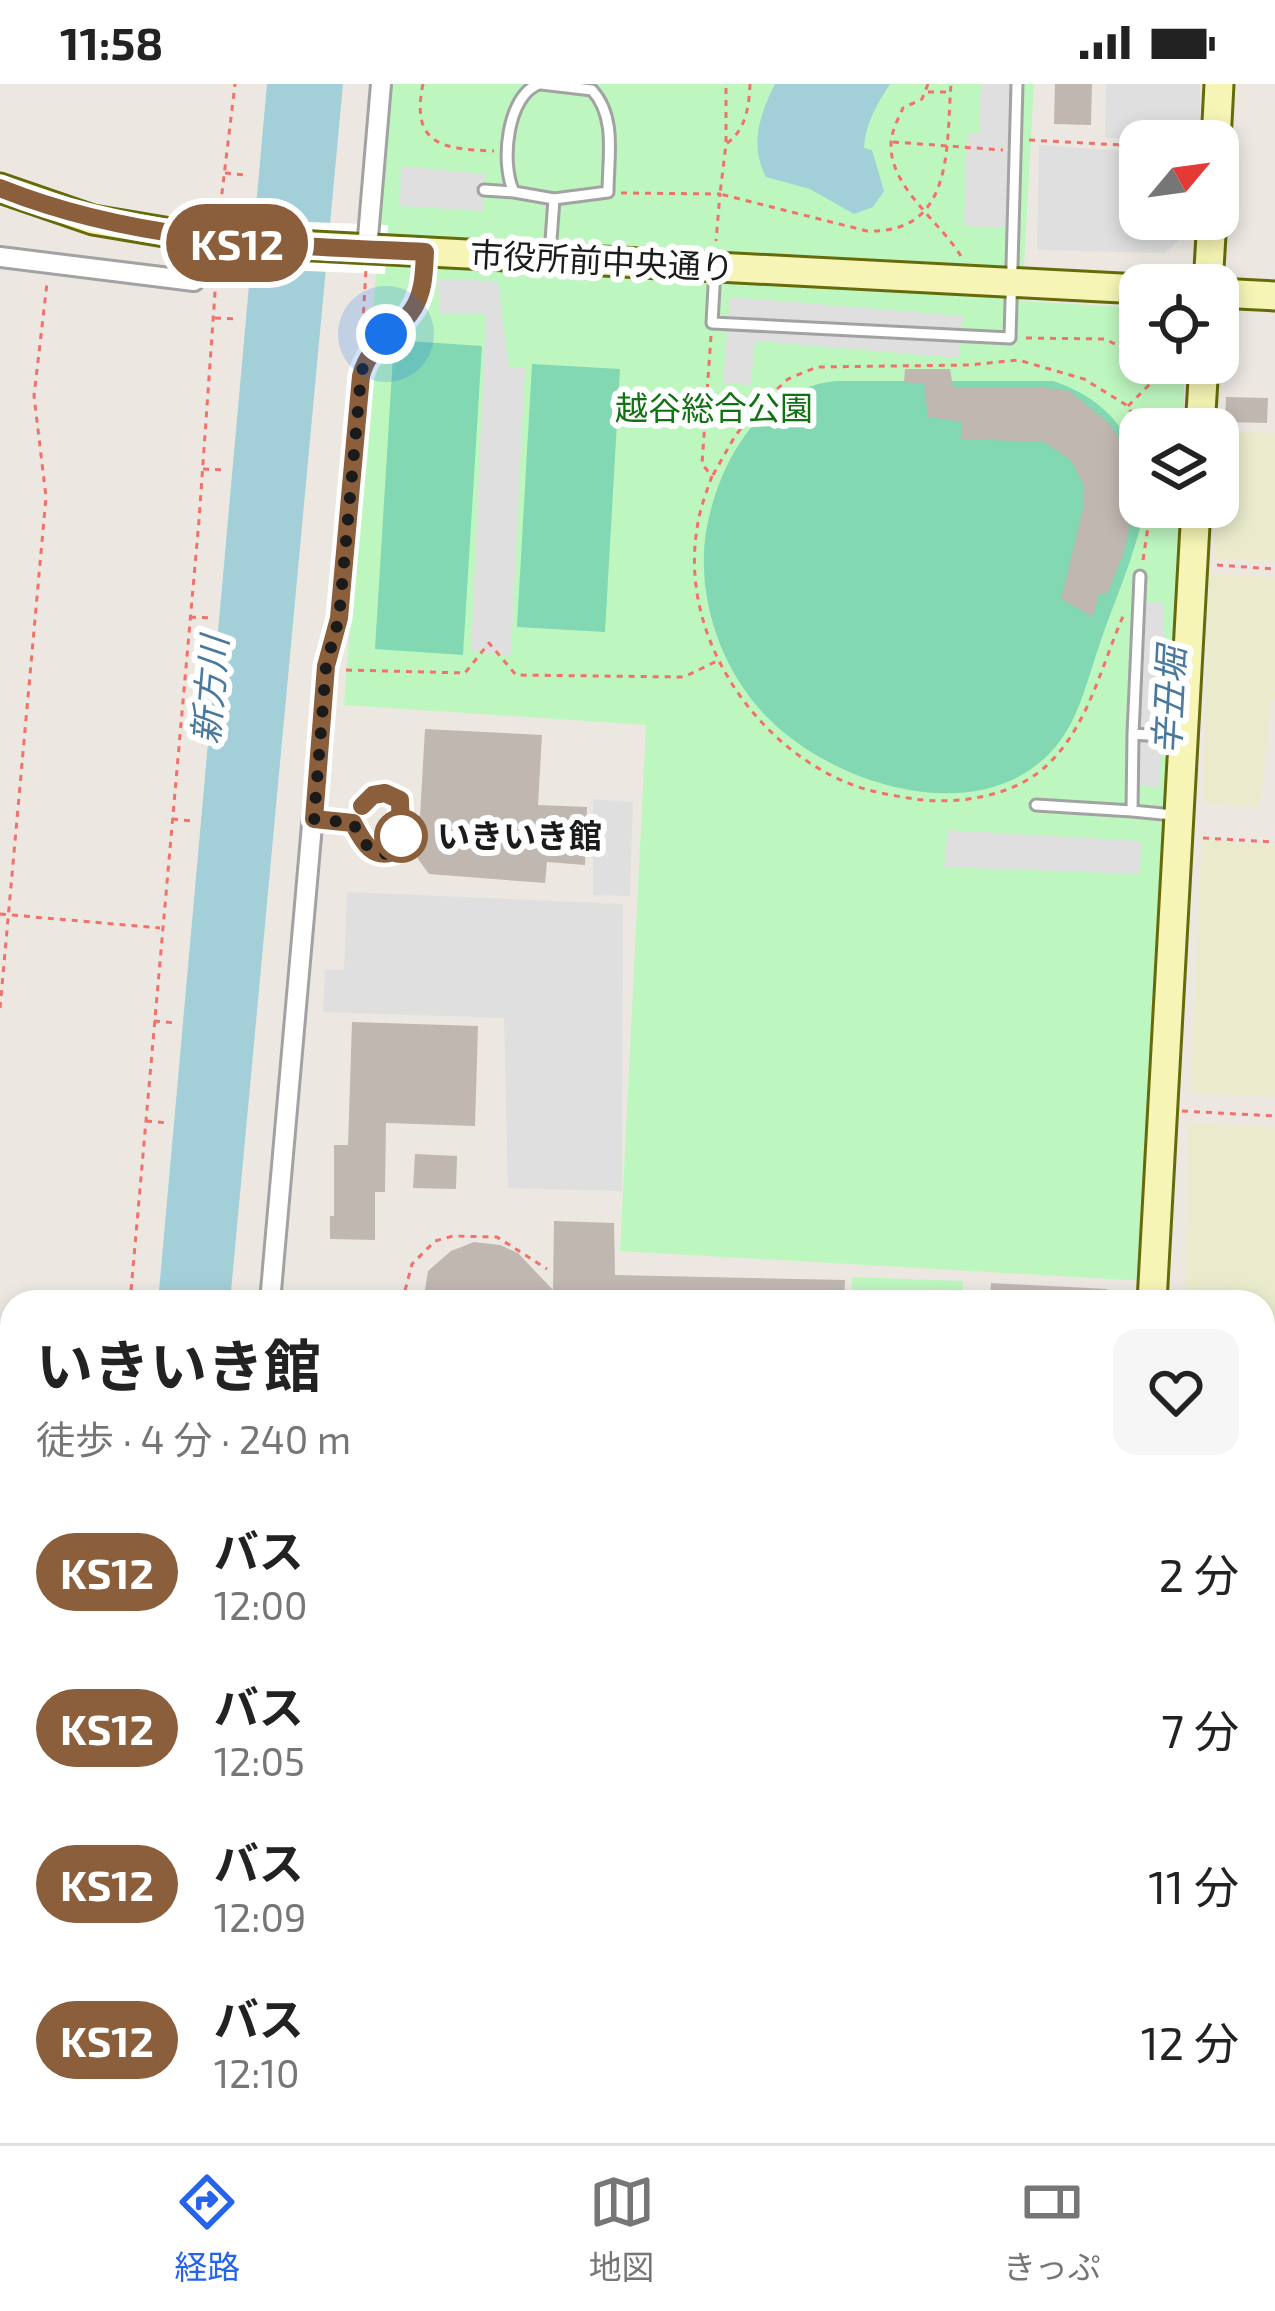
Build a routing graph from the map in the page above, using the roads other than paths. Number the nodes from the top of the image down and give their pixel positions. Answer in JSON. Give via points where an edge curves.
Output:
{"nodes":[{"id":1,"x":381,"y":84,"type":"edge"},
{"id":2,"x":540,"y":84,"type":"edge"},
{"id":3,"x":1017,"y":84,"type":"edge"},
{"id":4,"x":1219,"y":84,"type":"edge"},
{"id":5,"x":1217,"y":120,"type":"edge"},
{"id":6,"x":0,"y":188,"type":"edge"},
{"id":7,"x":484,"y":190,"type":"dead end"},
{"id":8,"x":514,"y":191,"type":"junction"},
{"id":9,"x":554,"y":199,"type":"junction"},
{"id":10,"x":374,"y":250,"type":"junction"},
{"id":11,"x":425,"y":252,"type":"junction"},
{"id":12,"x":0,"y":257,"type":"edge"},
{"id":13,"x":549,"y":259,"type":"junction"},
{"id":14,"x":715,"y":267,"type":"junction"},
{"id":15,"x":194,"y":281,"type":"dead end"},
{"id":16,"x":1011,"y":282,"type":"junction"},
{"id":17,"x":1119,"y":288,"type":"edge"},
{"id":18,"x":1239,"y":294,"type":"edge"},
{"id":19,"x":1275,"y":296,"type":"edge"},
{"id":20,"x":1195,"y":528,"type":"edge"},
{"id":21,"x":1140,"y":576,"type":"road end"},
{"id":22,"x":1133,"y":734,"type":"junction"},
{"id":23,"x":1183,"y":737,"type":"junction"},
{"id":24,"x":1036,"y":805,"type":"dead end"},
{"id":25,"x":1132,"y":811,"type":"junction"},
{"id":26,"x":402,"y":814,"type":"dead end"},
{"id":27,"x":314,"y":819,"type":"junction"},
{"id":28,"x":353,"y":823,"type":"junction"},
{"id":29,"x":1178,"y":826,"type":"junction"},
{"id":30,"x":401,"y":829,"type":"dead end"},
{"id":31,"x":271,"y":1290,"type":"edge"},
{"id":32,"x":1153,"y":1290,"type":"edge"}],
"edges":[{"from":1,"to":10,"type":"street"},
{"from":2,"to":8,"type":"lane","via":[[517,103],[509,150]]},
{"from":2,"to":9,"type":"lane","via":[[592,90],[608,119],[608,192]]},
{"from":3,"to":16,"type":"lane"},
{"from":4,"to":5,"type":"street"},
{"from":6,"to":10,"type":"street","name":"市役所前中央通り","via":[[93,220],[224,242]]},
{"from":7,"to":8,"type":"lane"},
{"from":8,"to":9,"type":"lane"},
{"from":9,"to":13,"type":"lane"},
{"from":10,"to":11,"type":"street","name":"市役所前中央通り"},
{"from":11,"to":13,"type":"street","name":"市役所前中央通り"},
{"from":11,"to":27,"type":"street","via":[[414,308],[365,358]]},
{"from":12,"to":15,"type":"street"},
{"from":13,"to":14,"type":"street","name":"市役所前中央通り"},
{"from":14,"to":16,"type":"street","name":"市役所前中央通り"},
{"from":14,"to":16,"type":"lane","via":[[712,322],[1010,338]]},
{"from":16,"to":17,"type":"street","name":"市役所前中央通り"},
{"from":18,"to":19,"type":"street"},
{"from":20,"to":23,"type":"street"},
{"from":21,"to":22,"type":"lane"},
{"from":22,"to":23,"type":"lane"},
{"from":22,"to":25,"type":"lane"},
{"from":23,"to":29,"type":"street"},
{"from":24,"to":25,"type":"lane"},
{"from":25,"to":29,"type":"lane"},
{"from":26,"to":28,"type":"lane","via":[[400,800],[373,795]]},
{"from":27,"to":28,"type":"lane"},
{"from":27,"to":31,"type":"street"},
{"from":28,"to":30,"type":"lane","via":[[379,854],[397,851]]},
{"from":29,"to":32,"type":"street"}]}
